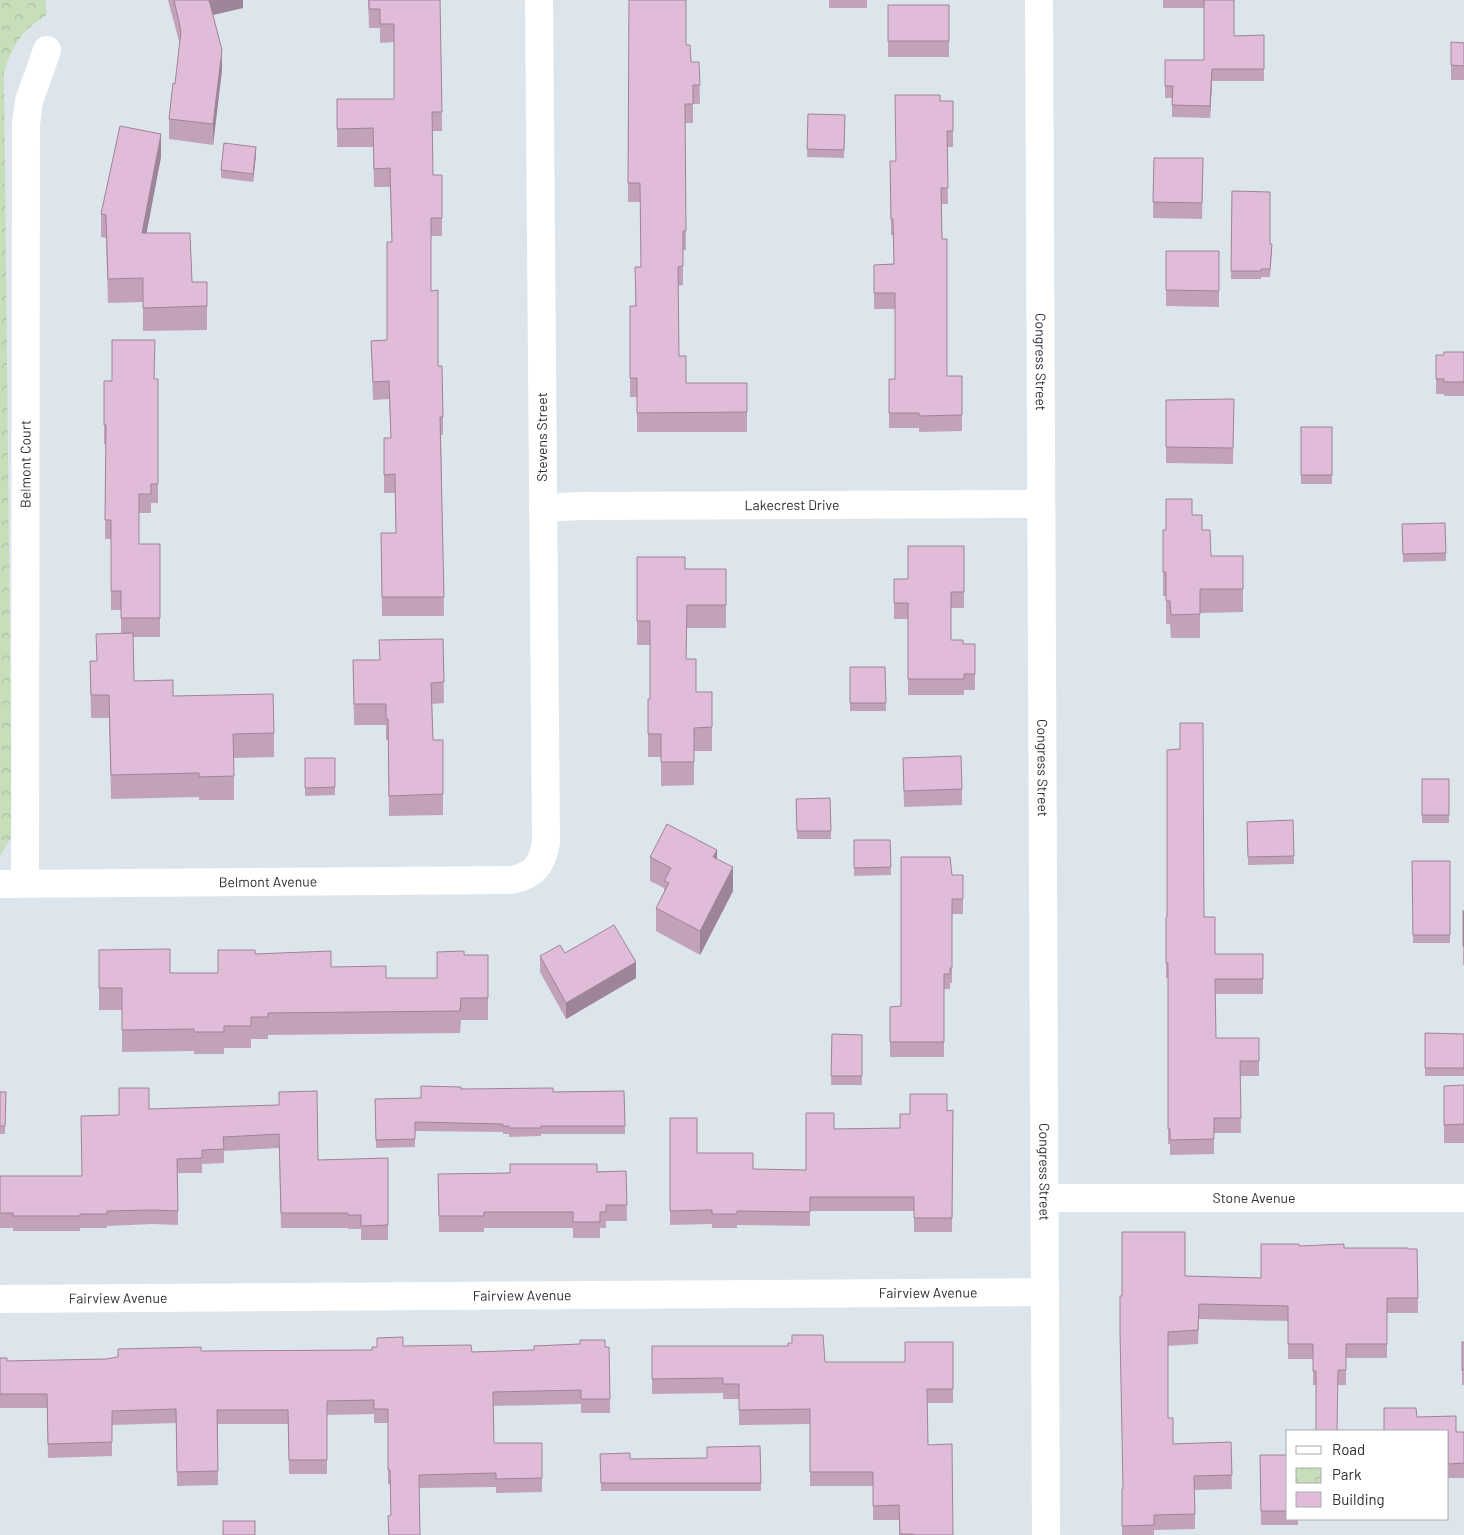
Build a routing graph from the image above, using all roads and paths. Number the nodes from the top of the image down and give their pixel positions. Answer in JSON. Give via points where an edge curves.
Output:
{"nodes":[{"id":1,"x":540,"y":0,"type":"edge"},
{"id":2,"x":1039,"y":0,"type":"edge"},
{"id":3,"x":47,"y":50,"type":"dead end"},
{"id":4,"x":1040,"y":504,"type":"junction"},
{"id":5,"x":543,"y":508,"type":"junction"},
{"id":6,"x":534,"y":871,"type":"joint"},
{"id":7,"x":13,"y":884,"type":"edge"},
{"id":8,"x":1044,"y":1198,"type":"junction"},
{"id":9,"x":1464,"y":1198,"type":"edge"},
{"id":10,"x":1045,"y":1292,"type":"junction"},
{"id":11,"x":0,"y":1299,"type":"edge"},
{"id":12,"x":1046,"y":1535,"type":"edge"}],
"edges":[{"from":1,"to":5,"type":"street","name":"Stevens Street"},
{"from":2,"to":4,"type":"street","name":"Congress Street"},
{"from":3,"to":7,"type":"street","name":"Belmont Court","via":[[29,101],[26,124]]},
{"from":4,"to":5,"type":"street","name":"Lakecrest Drive"},
{"from":4,"to":8,"type":"street","name":"Congress Street"},
{"from":5,"to":6,"type":"street","name":"Stevens Street","via":[[546,843],[544,857]]},
{"from":6,"to":7,"type":"street","name":"Belmont Avenue","via":[[511,880]]},
{"from":8,"to":9,"type":"street","name":"Stone Avenue"},
{"from":8,"to":10,"type":"street","name":"Congress Street"},
{"from":10,"to":11,"type":"street","name":"Fairview Avenue"},
{"from":10,"to":12,"type":"street","name":"Congress Street"}]}
